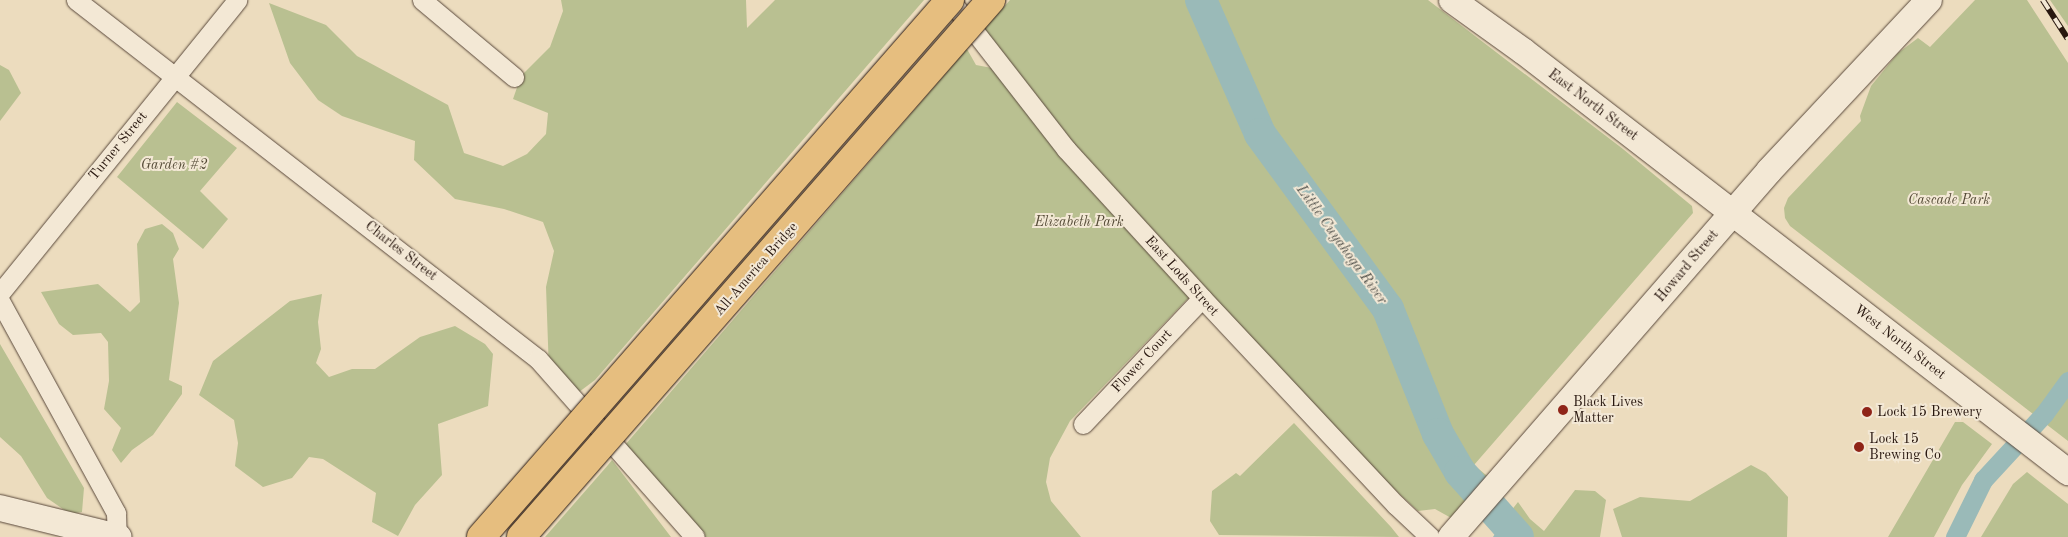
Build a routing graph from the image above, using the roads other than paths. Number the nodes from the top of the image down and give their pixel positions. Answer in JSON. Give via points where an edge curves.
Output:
{"nodes":[{"id":1,"x":76,"y":0,"type":"edge"},
{"id":2,"x":238,"y":0,"type":"edge"},
{"id":3,"x":422,"y":0,"type":"edge"},
{"id":4,"x":950,"y":0,"type":"edge"},
{"id":5,"x":991,"y":0,"type":"edge"},
{"id":6,"x":1452,"y":0,"type":"edge"},
{"id":7,"x":1929,"y":0,"type":"edge"},
{"id":8,"x":174,"y":76,"type":"junction"},
{"id":9,"x":514,"y":77,"type":"dead end"},
{"id":10,"x":1732,"y":213,"type":"junction"},
{"id":11,"x":0,"y":293,"type":"edge"},
{"id":12,"x":1202,"y":298,"type":"junction"},
{"id":13,"x":0,"y":301,"type":"edge"},
{"id":14,"x":1083,"y":424,"type":"dead end"},
{"id":15,"x":2061,"y":466,"type":"edge"},
{"id":16,"x":0,"y":508,"type":"edge"},
{"id":17,"x":1456,"y":530,"type":"edge"},
{"id":18,"x":117,"y":537,"type":"edge"},
{"id":19,"x":481,"y":537,"type":"edge"},
{"id":20,"x":521,"y":537,"type":"edge"},
{"id":21,"x":695,"y":537,"type":"edge"},
{"id":22,"x":1430,"y":537,"type":"edge"}],
"edges":[{"from":1,"to":8,"type":"street","name":"Charles Street"},
{"from":2,"to":8,"type":"street","name":"Turner Street"},
{"from":3,"to":9,"type":"street"},
{"from":4,"to":12,"type":"street","name":"East Lods Street","via":[[1066,149]]},
{"from":4,"to":19,"type":"main road","bridge":true},
{"from":5,"to":20,"type":"main road","name":"All-America Bridge","bridge":true},
{"from":6,"to":10,"type":"street","name":"East North Street"},
{"from":7,"to":10,"type":"street","name":"Howard Street"},
{"from":8,"to":11,"type":"street","name":"Turner Street"},
{"from":8,"to":21,"type":"street","name":"Charles Street","via":[[538,359]]},
{"from":10,"to":15,"type":"street","name":"West North Street"},
{"from":10,"to":17,"type":"street","name":"Howard Street"},
{"from":12,"to":14,"type":"street","name":"Flower Court"},
{"from":12,"to":22,"type":"street","name":"East Lods Street"},
{"from":13,"to":18,"type":"street","via":[[116,513]]},
{"from":16,"to":18,"type":"street"}]}
